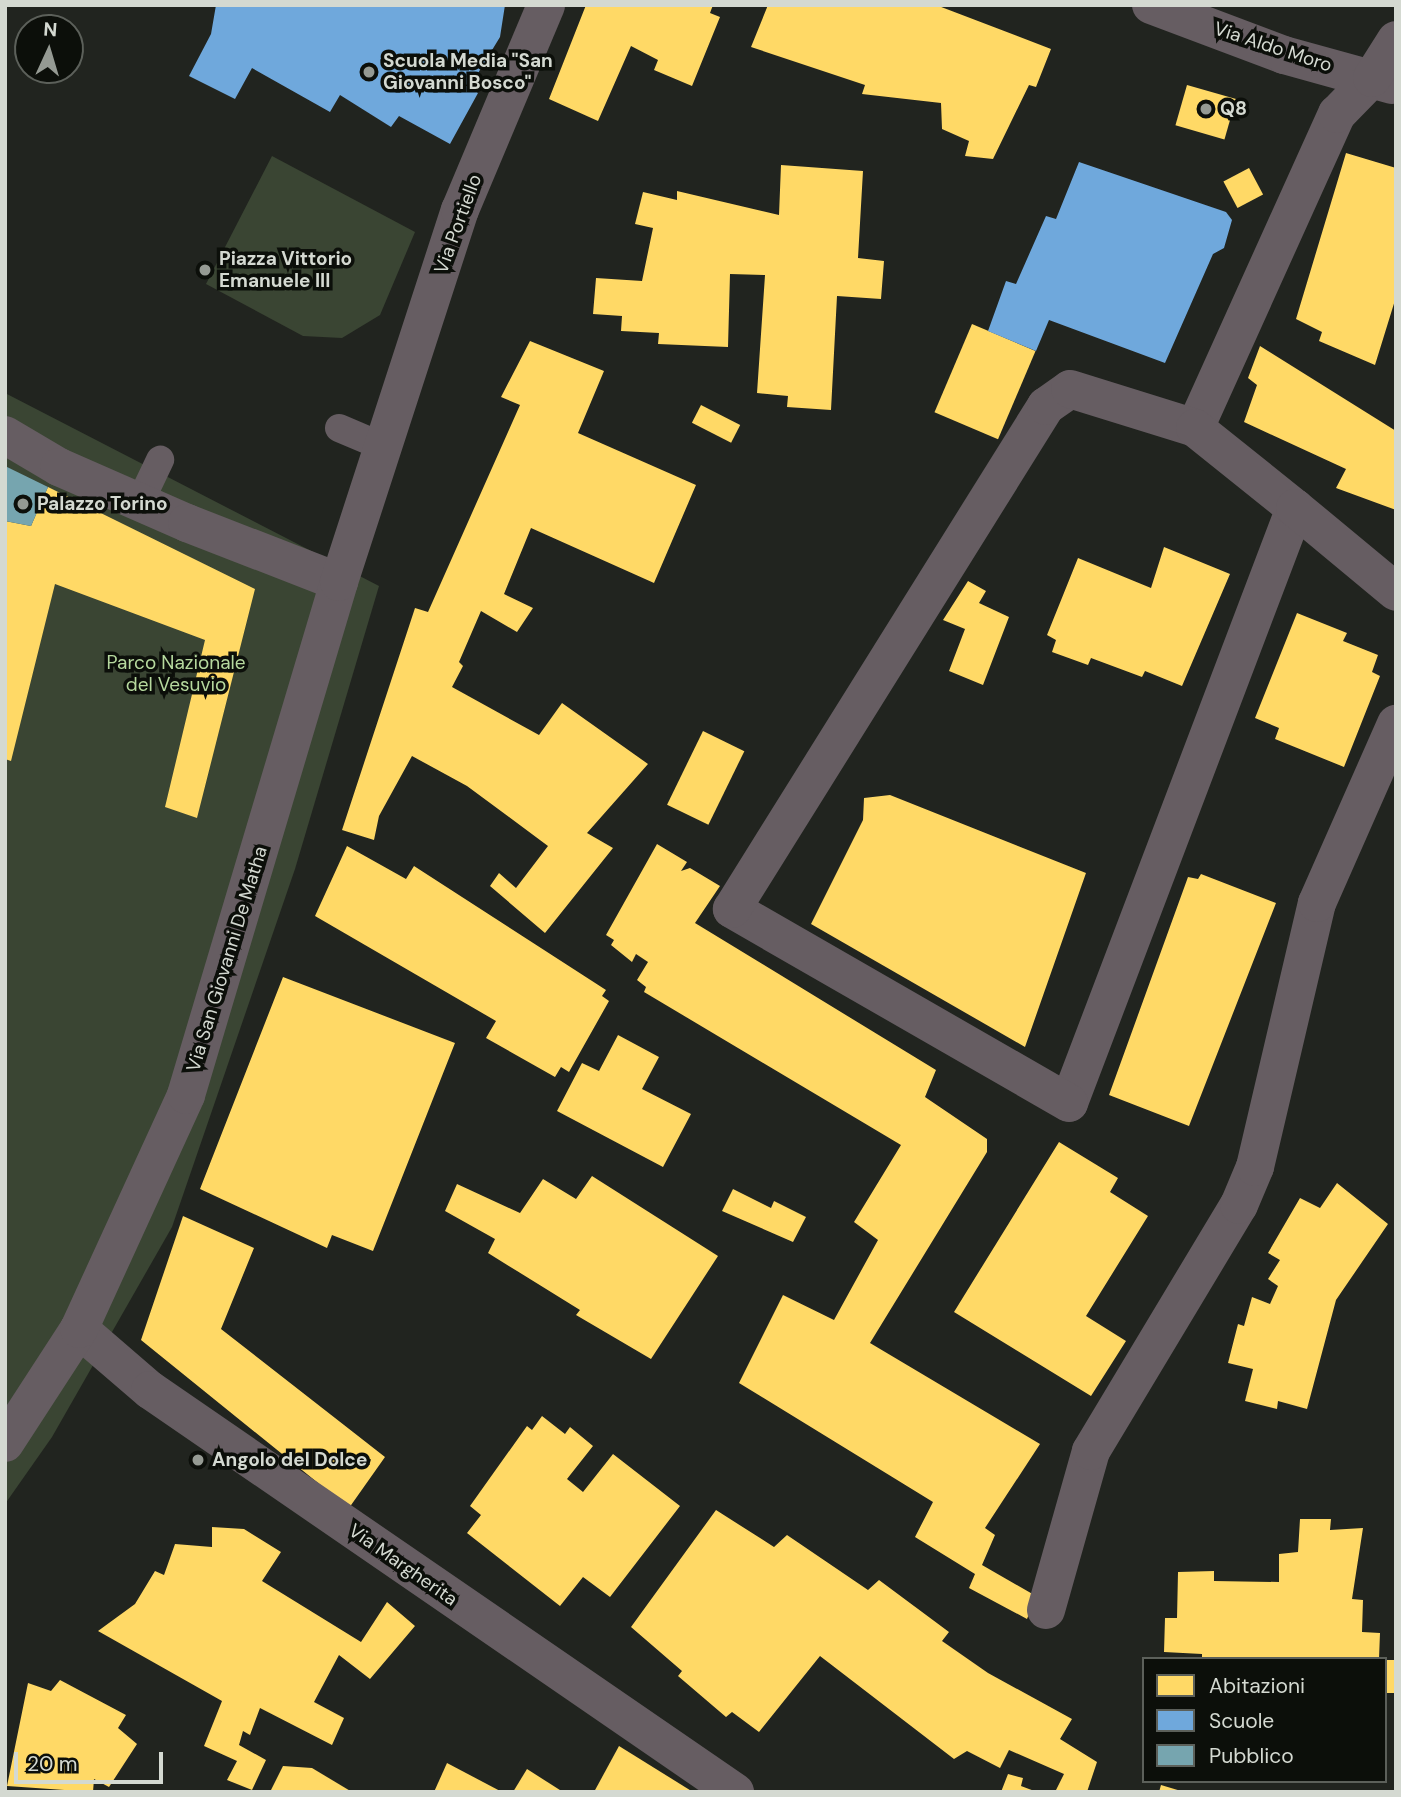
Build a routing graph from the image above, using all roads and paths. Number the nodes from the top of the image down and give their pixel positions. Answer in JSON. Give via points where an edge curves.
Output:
{"nodes":[{"id":1,"x":546,"y":5,"type":"edge"},
{"id":2,"x":1151,"y":5,"type":"edge"},
{"id":3,"x":1396,"y":40,"type":"edge"},
{"id":4,"x":1384,"y":82,"type":"edge"},
{"id":5,"x":339,"y":428,"type":"dead end"},
{"id":6,"x":1195,"y":428,"type":"junction"},
{"id":7,"x":5,"y":435,"type":"edge"},
{"id":8,"x":384,"y":447,"type":"junction"},
{"id":9,"x":160,"y":460,"type":"dead end"},
{"id":10,"x":140,"y":502,"type":"junction"},
{"id":11,"x":1295,"y":508,"type":"junction"},
{"id":12,"x":339,"y":582,"type":"junction"},
{"id":13,"x":1396,"y":592,"type":"edge"},
{"id":14,"x":1396,"y":724,"type":"edge"},
{"id":15,"x":79,"y":1329,"type":"junction"},
{"id":16,"x":5,"y":1443,"type":"edge"},
{"id":17,"x":1046,"y":1610,"type":"dead end"},
{"id":18,"x":735,"y":1792,"type":"edge"}],
"edges":[{"from":1,"to":8,"type":"street","name":"Via Portiello","via":[[460,210]]},
{"from":2,"to":4,"type":"street","name":"Via Aldo Moro","via":[[1284,55]]},
{"from":3,"to":4,"type":"street"},
{"from":4,"to":6,"type":"street","via":[[1337,114]]},
{"from":5,"to":8,"type":"lane"},
{"from":6,"to":11,"type":"street"},
{"from":6,"to":11,"type":"street","via":[[1070,389],[1046,406],[757,862],[732,909],[1069,1103]]},
{"from":7,"to":10,"type":"street","via":[[59,467]]},
{"from":8,"to":12,"type":"street","name":"Via San Giovanni De Matha"},
{"from":9,"to":10,"type":"lane"},
{"from":10,"to":12,"type":"street"},
{"from":11,"to":13,"type":"street"},
{"from":12,"to":15,"type":"street","name":"Via San Giovanni De Matha","via":[[186,1096]]},
{"from":14,"to":17,"type":"street","via":[[1317,903],[1255,1167],[1239,1206],[1091,1451]]},
{"from":15,"to":16,"type":"street","name":"Via San Giovanni De Matha"},
{"from":15,"to":18,"type":"street","name":"Via Margherita","via":[[150,1390]]}]}
